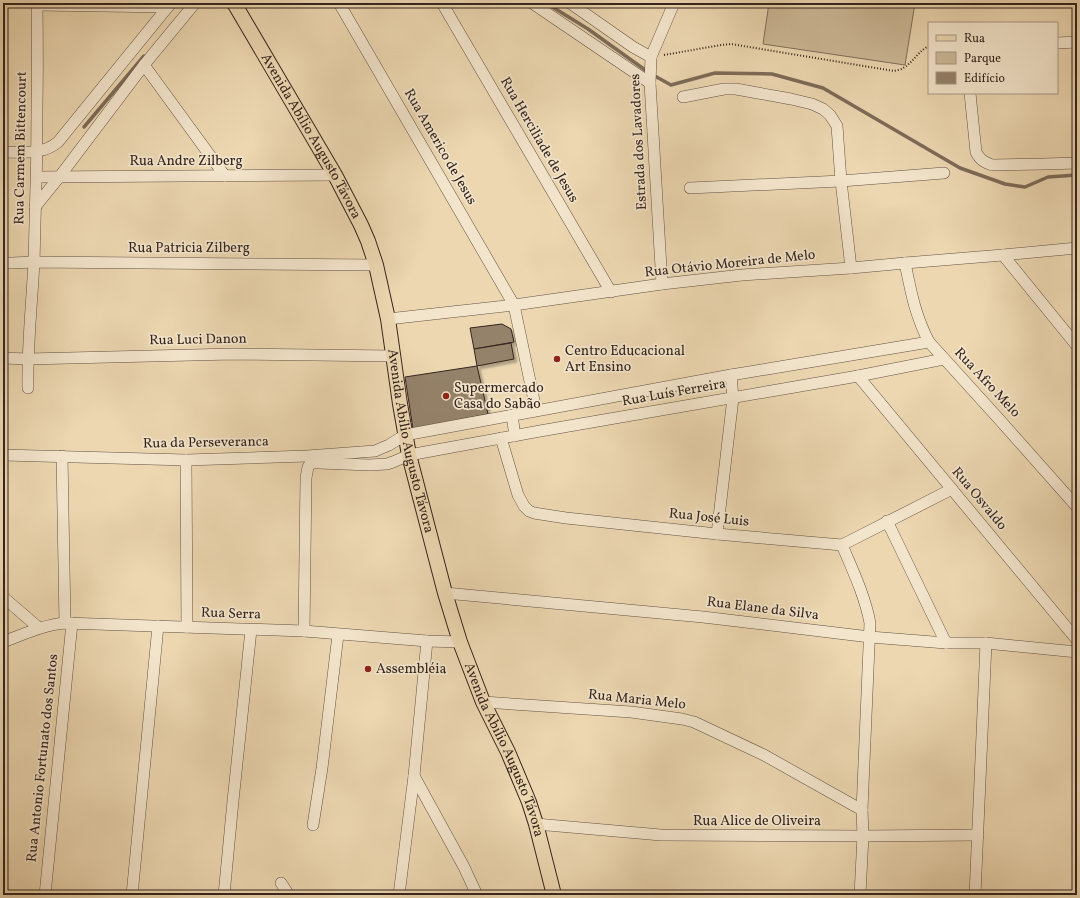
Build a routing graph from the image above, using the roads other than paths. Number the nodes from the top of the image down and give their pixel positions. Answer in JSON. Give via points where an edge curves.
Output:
{"nodes":[{"id":1,"x":195,"y":3,"type":"edge"},
{"id":2,"x":234,"y":3,"type":"edge"},
{"id":3,"x":339,"y":3,"type":"edge"},
{"id":4,"x":442,"y":3,"type":"edge"},
{"id":5,"x":532,"y":3,"type":"edge"},
{"id":6,"x":570,"y":3,"type":"edge"},
{"id":7,"x":674,"y":3,"type":"edge"},
{"id":8,"x":37,"y":4,"type":"edge"},
{"id":9,"x":170,"y":5,"type":"edge"},
{"id":10,"x":1077,"y":42,"type":"edge"},
{"id":11,"x":1058,"y":43,"type":"edge"},
{"id":12,"x":651,"y":60,"type":"junction"},
{"id":13,"x":144,"y":65,"type":"junction"},
{"id":14,"x":650,"y":80,"type":"junction"},
{"id":15,"x":970,"y":94,"type":"edge"},
{"id":16,"x":683,"y":97,"type":"dead end"},
{"id":17,"x":3,"y":152,"type":"edge"},
{"id":18,"x":38,"y":152,"type":"junction"},
{"id":19,"x":1077,"y":163,"type":"edge"},
{"id":20,"x":944,"y":173,"type":"dead end"},
{"id":21,"x":335,"y":175,"type":"junction"},
{"id":22,"x":60,"y":176,"type":"junction"},
{"id":23,"x":225,"y":176,"type":"junction"},
{"id":24,"x":37,"y":177,"type":"junction"},
{"id":25,"x":840,"y":181,"type":"junction"},
{"id":26,"x":690,"y":188,"type":"dead end"},
{"id":27,"x":35,"y":207,"type":"junction"},
{"id":28,"x":1077,"y":248,"type":"edge"},
{"id":29,"x":1003,"y":256,"type":"junction"},
{"id":30,"x":3,"y":262,"type":"edge"},
{"id":31,"x":34,"y":262,"type":"junction"},
{"id":32,"x":905,"y":262,"type":"junction"},
{"id":33,"x":376,"y":265,"type":"junction"},
{"id":34,"x":851,"y":268,"type":"junction"},
{"id":35,"x":662,"y":284,"type":"junction"},
{"id":36,"x":611,"y":292,"type":"junction"},
{"id":37,"x":514,"y":305,"type":"junction"},
{"id":38,"x":388,"y":319,"type":"junction"},
{"id":39,"x":929,"y":342,"type":"junction"},
{"id":40,"x":1077,"y":346,"type":"edge"},
{"id":41,"x":394,"y":356,"type":"junction"},
{"id":42,"x":3,"y":358,"type":"edge"},
{"id":43,"x":28,"y":359,"type":"junction"},
{"id":44,"x":944,"y":359,"type":"junction"},
{"id":45,"x":731,"y":375,"type":"junction"},
{"id":46,"x":858,"y":376,"type":"junction"},
{"id":47,"x":28,"y":388,"type":"dead end"},
{"id":48,"x":733,"y":398,"type":"junction"},
{"id":49,"x":536,"y":410,"type":"junction"},
{"id":50,"x":512,"y":415,"type":"junction"},
{"id":51,"x":405,"y":435,"type":"junction"},
{"id":52,"x":515,"y":436,"type":"junction"},
{"id":53,"x":501,"y":438,"type":"junction"},
{"id":54,"x":3,"y":454,"type":"edge"},
{"id":55,"x":409,"y":455,"type":"junction"},
{"id":56,"x":62,"y":456,"type":"junction"},
{"id":57,"x":186,"y":460,"type":"junction"},
{"id":58,"x":952,"y":489,"type":"junction"},
{"id":59,"x":1077,"y":507,"type":"edge"},
{"id":60,"x":887,"y":521,"type":"junction"},
{"id":61,"x":717,"y":534,"type":"junction"},
{"id":62,"x":842,"y":545,"type":"junction"},
{"id":63,"x":445,"y":592,"type":"junction"},
{"id":64,"x":3,"y":597,"type":"edge"},
{"id":65,"x":69,"y":623,"type":"junction"},
{"id":66,"x":158,"y":626,"type":"junction"},
{"id":67,"x":187,"y":627,"type":"junction"},
{"id":68,"x":39,"y":628,"type":"junction"},
{"id":69,"x":251,"y":630,"type":"junction"},
{"id":70,"x":304,"y":631,"type":"junction"},
{"id":71,"x":338,"y":634,"type":"junction"},
{"id":72,"x":870,"y":636,"type":"junction"},
{"id":73,"x":1077,"y":640,"type":"edge"},
{"id":74,"x":427,"y":641,"type":"junction"},
{"id":75,"x":3,"y":642,"type":"edge"},
{"id":76,"x":460,"y":642,"type":"junction"},
{"id":77,"x":946,"y":643,"type":"junction"},
{"id":78,"x":986,"y":643,"type":"junction"},
{"id":79,"x":1077,"y":652,"type":"edge"},
{"id":80,"x":483,"y":702,"type":"junction"},
{"id":81,"x":414,"y":776,"type":"junction"},
{"id":82,"x":862,"y":810,"type":"junction"},
{"id":83,"x":536,"y":824,"type":"junction"},
{"id":84,"x":313,"y":825,"type":"dead end"},
{"id":85,"x":978,"y":835,"type":"junction"},
{"id":86,"x":863,"y":836,"type":"junction"},
{"id":87,"x":281,"y":883,"type":"dead end"},
{"id":88,"x":45,"y":895,"type":"edge"},
{"id":89,"x":132,"y":895,"type":"edge"},
{"id":90,"x":224,"y":895,"type":"edge"},
{"id":91,"x":289,"y":895,"type":"edge"},
{"id":92,"x":399,"y":895,"type":"edge"},
{"id":93,"x":477,"y":895,"type":"edge"},
{"id":94,"x":554,"y":895,"type":"edge"},
{"id":95,"x":860,"y":895,"type":"edge"},
{"id":96,"x":975,"y":895,"type":"edge"}],
"edges":[{"from":1,"to":13,"type":"street"},
{"from":2,"to":21,"type":"main road","name":"Avenida Abílio Augusto Távora"},
{"from":3,"to":37,"type":"street","name":"Rua Americo de Jesus"},
{"from":4,"to":36,"type":"street","name":"Rua Herciliade de Jesus"},
{"from":5,"to":14,"type":"street"},
{"from":6,"to":12,"type":"street"},
{"from":7,"to":12,"type":"street","name":"Estrada dos Lavadores"},
{"from":8,"to":9,"type":"street"},
{"from":8,"to":18,"type":"street","name":"Rua Carmem Bittencourt"},
{"from":9,"to":18,"type":"street","via":[[58,142]]},
{"from":10,"to":11,"type":"street"},
{"from":12,"to":14,"type":"street","name":"Estrada dos Lavadores"},
{"from":13,"to":22,"type":"street"},
{"from":13,"to":23,"type":"street"},
{"from":14,"to":35,"type":"street","name":"Estrada dos Lavadores"},
{"from":15,"to":19,"type":"street","via":[[976,152],[984,162],[992,165]]},
{"from":16,"to":25,"type":"street","via":[[730,89],[791,98],[823,109],[837,126]]},
{"from":17,"to":18,"type":"street"},
{"from":18,"to":24,"type":"street","name":"Rua Carmem Bittencourt"},
{"from":20,"to":25,"type":"street"},
{"from":21,"to":23,"type":"street","name":"Rua Andre Zilberg"},
{"from":21,"to":33,"type":"main road","name":"Avenida Abílio Augusto Távora","via":[[363,230]]},
{"from":22,"to":23,"type":"street","name":"Rua Andre Zilberg"},
{"from":22,"to":24,"type":"street","name":"Rua Andre Zilberg"},
{"from":22,"to":27,"type":"street"},
{"from":24,"to":27,"type":"street","name":"Rua Carmem Bittencourt"},
{"from":25,"to":26,"type":"street"},
{"from":25,"to":34,"type":"street"},
{"from":27,"to":31,"type":"street","name":"Rua Carmem Bittencourt"},
{"from":28,"to":29,"type":"street","name":"Rua Otávio Moreira de Melo"},
{"from":29,"to":32,"type":"street","name":"Rua Otávio Moreira de Melo"},
{"from":29,"to":40,"type":"street"},
{"from":30,"to":31,"type":"street","name":"Rua Patricia Zilberg"},
{"from":31,"to":33,"type":"street","name":"Rua Patricia Zilberg"},
{"from":31,"to":43,"type":"street","name":"Rua Carmem Bittencourt"},
{"from":32,"to":34,"type":"street","name":"Rua Otávio Moreira de Melo"},
{"from":32,"to":39,"type":"street","name":"Rua Afro Melo","via":[[914,304]]},
{"from":33,"to":38,"type":"main road","name":"Avenida Abílio Augusto Távora"},
{"from":34,"to":35,"type":"street","name":"Rua Otávio Moreira de Melo","via":[[742,275]]},
{"from":35,"to":36,"type":"street","name":"Rua Otávio Moreira de Melo"},
{"from":36,"to":37,"type":"street","name":"Rua Otávio Moreira de Melo"},
{"from":37,"to":38,"type":"street","name":"Rua Otávio Moreira de Melo"},
{"from":37,"to":49,"type":"street","name":"Rua Americo de Jesus"},
{"from":38,"to":41,"type":"main road","name":"Avenida Abílio Augusto Távora"},
{"from":39,"to":44,"type":"street","name":"Rua Afro Melo"},
{"from":39,"to":45,"type":"street","name":"Rua Luís Ferreira"},
{"from":41,"to":43,"type":"street","name":"Rua Luci Danon","via":[[233,354]]},
{"from":41,"to":51,"type":"main road","name":"Avenida Abílio Augusto Távora"},
{"from":42,"to":43,"type":"street","name":"Rua Luci Danon"},
{"from":43,"to":47,"type":"street","name":"Rua Carmem Bittencourt"},
{"from":44,"to":46,"type":"street","name":"Rua Luís Ferreira"},
{"from":44,"to":59,"type":"street","name":"Rua Afro Melo"},
{"from":45,"to":48,"type":"street"},
{"from":45,"to":49,"type":"street","name":"Rua Luís Ferreira"},
{"from":46,"to":48,"type":"street","name":"Rua Luís Ferreira"},
{"from":46,"to":58,"type":"street","name":"Rua Osvaldo"},
{"from":48,"to":52,"type":"street","name":"Rua Luís Ferreira"},
{"from":48,"to":61,"type":"street"},
{"from":49,"to":50,"type":"street","name":"Rua Luís Ferreira"},
{"from":50,"to":51,"type":"street","name":"Rua Luís Ferreira"},
{"from":50,"to":52,"type":"street"},
{"from":51,"to":55,"type":"main road","name":"Avenida Abílio Augusto Távora"},
{"from":51,"to":57,"type":"street","name":"Rua da Perseveranca","via":[[375,451]]},
{"from":52,"to":53,"type":"street","name":"Rua Luís Ferreira"},
{"from":53,"to":55,"type":"street","name":"Rua Luís Ferreira"},
{"from":53,"to":61,"type":"street","name":"Rua José Luis","via":[[518,495],[524,506],[534,514]]},
{"from":54,"to":56,"type":"street","name":"Rua da Perseveranca"},
{"from":55,"to":63,"type":"main road","name":"Avenida Abílio Augusto Távora"},
{"from":55,"to":70,"type":"street","name":"Rua Luís Ferreira","via":[[387,464],[314,463],[308,467]]},
{"from":56,"to":57,"type":"street","name":"Rua da Perseveranca"},
{"from":56,"to":65,"type":"street","name":"Rua Antonio Fortunato dos Santos"},
{"from":57,"to":67,"type":"street"},
{"from":58,"to":60,"type":"street"},
{"from":58,"to":73,"type":"street","name":"Rua Osvaldo"},
{"from":60,"to":62,"type":"street"},
{"from":60,"to":77,"type":"street"},
{"from":61,"to":62,"type":"street","name":"Rua José Luis"},
{"from":62,"to":72,"type":"street","via":[[868,610]]},
{"from":63,"to":72,"type":"street","name":"Rua Elane da Silva"},
{"from":63,"to":76,"type":"main road","name":"Avenida Abílio Augusto Távora"},
{"from":64,"to":68,"type":"street"},
{"from":65,"to":66,"type":"street","name":"Rua Serra"},
{"from":65,"to":68,"type":"street","name":"Rua Serra"},
{"from":65,"to":88,"type":"street","name":"Rua Antonio Fortunato dos Santos"},
{"from":66,"to":67,"type":"street","name":"Rua Serra"},
{"from":66,"to":89,"type":"street"},
{"from":67,"to":69,"type":"street","name":"Rua Serra"},
{"from":68,"to":75,"type":"street","name":"Rua Serra"},
{"from":69,"to":70,"type":"street","name":"Rua Serra"},
{"from":69,"to":90,"type":"street"},
{"from":70,"to":71,"type":"street","name":"Rua Serra"},
{"from":71,"to":74,"type":"street","name":"Rua Serra"},
{"from":71,"to":84,"type":"street"},
{"from":72,"to":77,"type":"street","name":"Rua Elane da Silva"},
{"from":72,"to":82,"type":"street"},
{"from":74,"to":76,"type":"street","name":"Rua Serra"},
{"from":74,"to":81,"type":"street"},
{"from":76,"to":80,"type":"main road","name":"Avenida Abílio Augusto Távora"},
{"from":77,"to":78,"type":"street","name":"Rua Elane da Silva"},
{"from":78,"to":79,"type":"street","name":"Rua Elane da Silva"},
{"from":78,"to":85,"type":"street"},
{"from":80,"to":82,"type":"street","name":"Rua Maria Melo","via":[[631,712],[694,722],[764,755]]},
{"from":80,"to":83,"type":"main road","name":"Avenida Abílio Augusto Távora","via":[[508,752]]},
{"from":81,"to":92,"type":"street"},
{"from":81,"to":93,"type":"street"},
{"from":82,"to":86,"type":"street"},
{"from":83,"to":86,"type":"street","name":"Rua Alice de Oliveira","via":[[661,835]]},
{"from":83,"to":94,"type":"main road","name":"Avenida Abílio Augusto Távora"},
{"from":85,"to":86,"type":"street","name":"Rua Alice de Oliveira"},
{"from":85,"to":96,"type":"street"},
{"from":86,"to":95,"type":"street"},
{"from":87,"to":91,"type":"street"}]}
